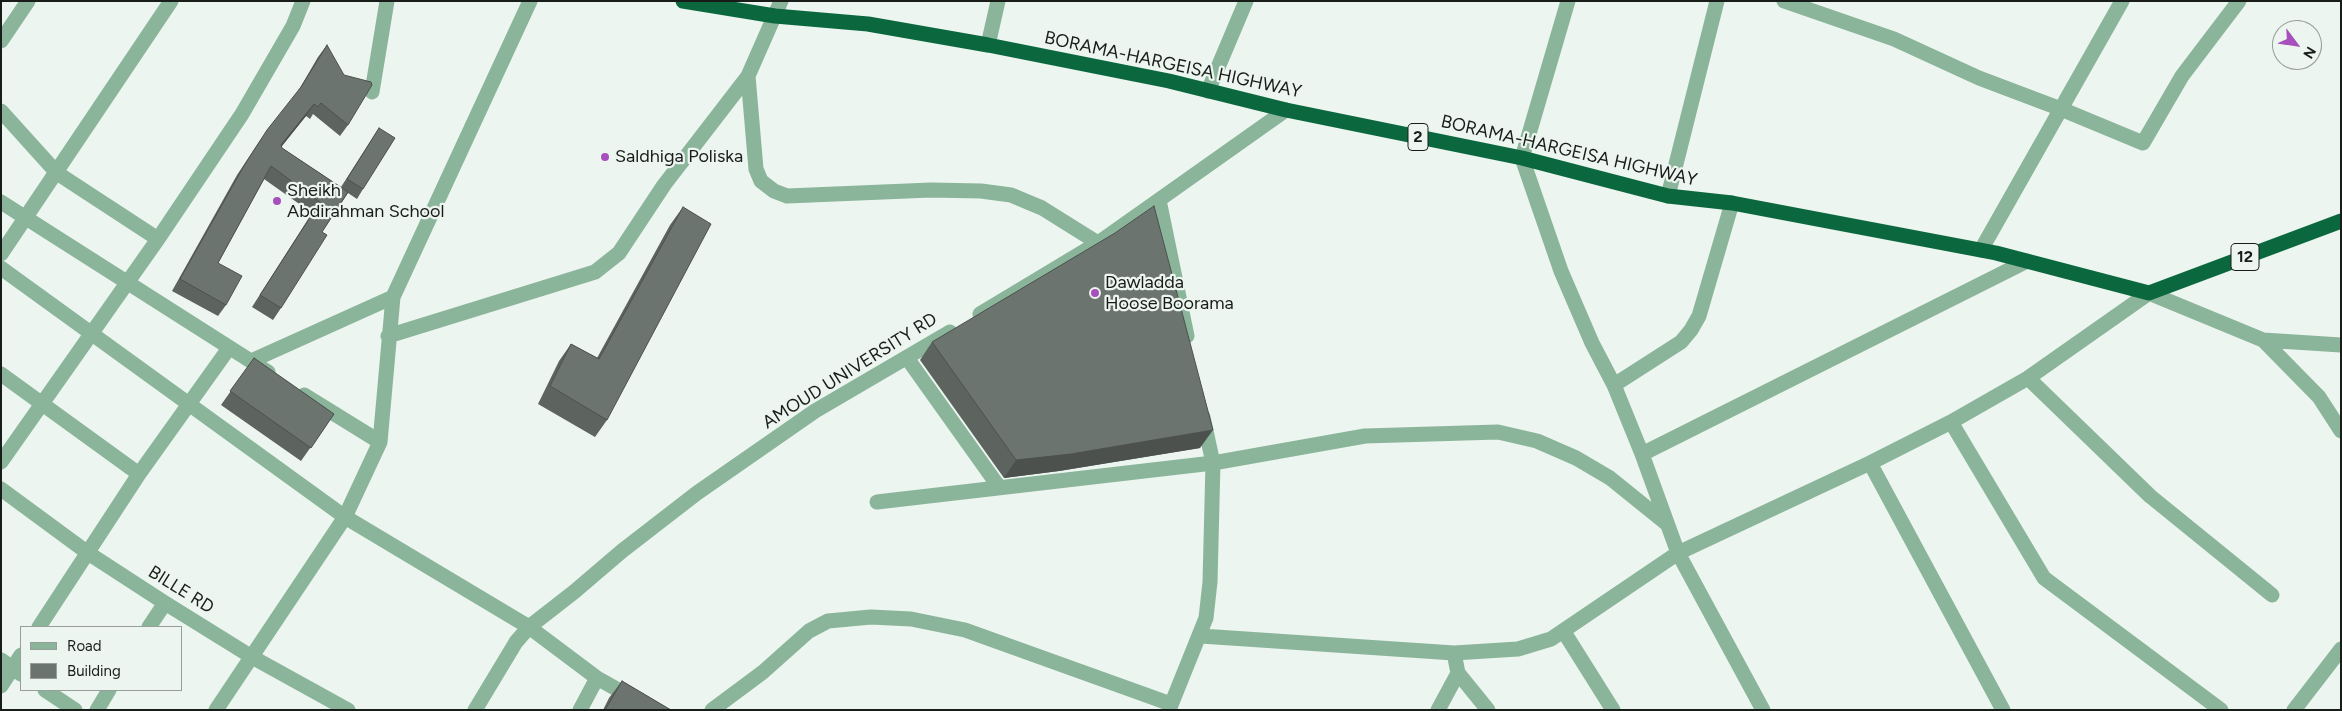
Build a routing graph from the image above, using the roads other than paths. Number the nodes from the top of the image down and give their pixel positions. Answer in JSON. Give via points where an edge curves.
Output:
{"nodes":[{"id":1,"x":28,"y":1,"type":"edge"},
{"id":2,"x":170,"y":1,"type":"edge"},
{"id":3,"x":303,"y":1,"type":"edge"},
{"id":4,"x":387,"y":1,"type":"edge"},
{"id":5,"x":530,"y":1,"type":"edge"},
{"id":6,"x":683,"y":1,"type":"edge"},
{"id":7,"x":781,"y":1,"type":"edge"},
{"id":8,"x":998,"y":1,"type":"edge"},
{"id":9,"x":1568,"y":1,"type":"edge"},
{"id":10,"x":1717,"y":1,"type":"edge"},
{"id":11,"x":1784,"y":1,"type":"edge"},
{"id":12,"x":2122,"y":1,"type":"edge"},
{"id":13,"x":2239,"y":1,"type":"edge"},
{"id":14,"x":1241,"y":3,"type":"edge"},
{"id":15,"x":774,"y":16,"type":"junction"},
{"id":16,"x":1,"y":41,"type":"edge"},
{"id":17,"x":988,"y":44,"type":"junction"},
{"id":18,"x":748,"y":76,"type":"junction"},
{"id":19,"x":1208,"y":91,"type":"junction"},
{"id":20,"x":372,"y":92,"type":"edge"},
{"id":21,"x":2061,"y":108,"type":"junction"},
{"id":22,"x":1286,"y":110,"type":"junction"},
{"id":23,"x":1,"y":111,"type":"edge"},
{"id":24,"x":1522,"y":158,"type":"junction"},
{"id":25,"x":57,"y":173,"type":"junction"},
{"id":26,"x":1668,"y":196,"type":"junction"},
{"id":27,"x":1159,"y":200,"type":"junction"},
{"id":28,"x":1,"y":202,"type":"edge"},
{"id":29,"x":1732,"y":203,"type":"junction"},
{"id":30,"x":25,"y":218,"type":"junction"},
{"id":31,"x":2341,"y":221,"type":"edge"},
{"id":32,"x":158,"y":240,"type":"junction"},
{"id":33,"x":1098,"y":243,"type":"junction"},
{"id":34,"x":1981,"y":250,"type":"junction"},
{"id":35,"x":1,"y":254,"type":"edge"},
{"id":36,"x":2027,"y":261,"type":"junction"},
{"id":37,"x":1,"y":268,"type":"edge"},
{"id":38,"x":127,"y":283,"type":"junction"},
{"id":39,"x":2149,"y":293,"type":"junction"},
{"id":40,"x":393,"y":297,"type":"junction"},
{"id":41,"x":92,"y":332,"type":"junction"},
{"id":42,"x":388,"y":336,"type":"junction"},
{"id":43,"x":2263,"y":340,"type":"junction"},
{"id":44,"x":2341,"y":345,"type":"edge"},
{"id":45,"x":1189,"y":346,"type":"edge"},
{"id":46,"x":229,"y":348,"type":"junction"},
{"id":47,"x":907,"y":358,"type":"junction"},
{"id":48,"x":251,"y":361,"type":"junction"},
{"id":49,"x":1,"y":374,"type":"edge"},
{"id":50,"x":2028,"y":378,"type":"junction"},
{"id":51,"x":1614,"y":385,"type":"junction"},
{"id":52,"x":43,"y":403,"type":"junction"},
{"id":53,"x":190,"y":403,"type":"junction"},
{"id":54,"x":1201,"y":404,"type":"edge"},
{"id":55,"x":1951,"y":422,"type":"junction"},
{"id":56,"x":2341,"y":431,"type":"edge"},
{"id":57,"x":380,"y":442,"type":"junction"},
{"id":58,"x":1642,"y":454,"type":"junction"},
{"id":59,"x":1,"y":462,"type":"edge"},
{"id":60,"x":1213,"y":463,"type":"junction"},
{"id":61,"x":1870,"y":463,"type":"junction"},
{"id":62,"x":139,"y":474,"type":"junction"},
{"id":63,"x":999,"y":487,"type":"junction"},
{"id":64,"x":1,"y":489,"type":"edge"},
{"id":65,"x":877,"y":502,"type":"dead end"},
{"id":66,"x":345,"y":517,"type":"junction"},
{"id":67,"x":1667,"y":524,"type":"junction"},
{"id":68,"x":88,"y":553,"type":"junction"},
{"id":69,"x":1678,"y":553,"type":"junction"},
{"id":70,"x":2272,"y":595,"type":"dead end"},
{"id":71,"x":165,"y":603,"type":"junction"},
{"id":72,"x":40,"y":626,"type":"edge"},
{"id":73,"x":150,"y":626,"type":"edge"},
{"id":74,"x":529,"y":627,"type":"junction"},
{"id":75,"x":1564,"y":632,"type":"junction"},
{"id":76,"x":1201,"y":636,"type":"junction"},
{"id":77,"x":2341,"y":649,"type":"edge"},
{"id":78,"x":1454,"y":653,"type":"junction"},
{"id":79,"x":20,"y":656,"type":"edge"},
{"id":80,"x":252,"y":657,"type":"junction"},
{"id":81,"x":12,"y":667,"type":"edge"},
{"id":82,"x":1458,"y":673,"type":"junction"},
{"id":83,"x":598,"y":678,"type":"junction"},
{"id":84,"x":1,"y":686,"type":"edge"},
{"id":85,"x":46,"y":691,"type":"edge"},
{"id":86,"x":108,"y":691,"type":"edge"},
{"id":87,"x":1170,"y":707,"type":"edge"},
{"id":88,"x":75,"y":710,"type":"edge"},
{"id":89,"x":96,"y":710,"type":"edge"},
{"id":90,"x":216,"y":710,"type":"edge"},
{"id":91,"x":348,"y":710,"type":"edge"},
{"id":92,"x":475,"y":710,"type":"edge"},
{"id":93,"x":580,"y":710,"type":"edge"},
{"id":94,"x":654,"y":710,"type":"edge"},
{"id":95,"x":712,"y":710,"type":"edge"},
{"id":96,"x":1438,"y":710,"type":"edge"},
{"id":97,"x":1488,"y":710,"type":"edge"},
{"id":98,"x":1613,"y":710,"type":"edge"},
{"id":99,"x":1763,"y":710,"type":"edge"},
{"id":100,"x":2003,"y":710,"type":"edge"},
{"id":101,"x":2221,"y":710,"type":"edge"},
{"id":102,"x":2294,"y":710,"type":"edge"}],
"edges":[{"from":1,"to":16,"type":"street"},
{"from":2,"to":25,"type":"street"},
{"from":3,"to":32,"type":"street","via":[[293,26],[242,114]]},
{"from":4,"to":20,"type":"street"},
{"from":5,"to":40,"type":"street"},
{"from":6,"to":15,"type":"highway","name":"BORAMA-HARGEISA HIGHWAY","number":"2"},
{"from":7,"to":15,"type":"street"},
{"from":8,"to":17,"type":"street"},
{"from":9,"to":24,"type":"street"},
{"from":10,"to":26,"type":"street"},
{"from":11,"to":21,"type":"street","via":[[1894,39],[1979,78]]},
{"from":12,"to":21,"type":"street"},
{"from":13,"to":21,"type":"street","via":[[2182,76],[2142,143]]},
{"from":14,"to":19,"type":"street"},
{"from":15,"to":17,"type":"highway","name":"BORAMA-HARGEISA HIGHWAY","number":"2","via":[[868,24]]},
{"from":15,"to":18,"type":"street"},
{"from":17,"to":19,"type":"highway","name":"BORAMA-HARGEISA HIGHWAY","number":"2"},
{"from":18,"to":33,"type":"street","via":[[756,168],[761,181],[774,191],[787,196],[931,190],[1011,195],[1042,208]]},
{"from":18,"to":42,"type":"street","via":[[664,185],[619,253],[595,272]]},
{"from":19,"to":22,"type":"highway","name":"BORAMA-HARGEISA HIGHWAY","number":"2"},
{"from":21,"to":34,"type":"street"},
{"from":22,"to":24,"type":"highway","name":"BORAMA-HARGEISA HIGHWAY","number":"2"},
{"from":22,"to":27,"type":"street","name":"AMOUD UNIVERSITY RD"},
{"from":23,"to":25,"type":"street"},
{"from":24,"to":26,"type":"highway","name":"BORAMA-HARGEISA HIGHWAY","number":"2"},
{"from":24,"to":51,"type":"street","via":[[1561,271]]},
{"from":25,"to":30,"type":"street"},
{"from":25,"to":32,"type":"street"},
{"from":26,"to":29,"type":"highway","name":"BORAMA-HARGEISA HIGHWAY","number":"2"},
{"from":27,"to":33,"type":"street","name":"AMOUD UNIVERSITY RD"},
{"from":27,"to":45,"type":"street"},
{"from":28,"to":30,"type":"street"},
{"from":29,"to":34,"type":"highway","name":"BORAMA-HARGEISA HIGHWAY","number":"2"},
{"from":29,"to":51,"type":"street","via":[[1699,316],[1691,330],[1681,342]]},
{"from":30,"to":35,"type":"street"},
{"from":30,"to":38,"type":"street"},
{"from":31,"to":39,"type":"highway","number":"12"},
{"from":32,"to":38,"type":"street"},
{"from":33,"to":47,"type":"street","name":"AMOUD UNIVERSITY RD"},
{"from":34,"to":36,"type":"highway","name":"BORAMA-HARGEISA HIGHWAY","number":"2"},
{"from":36,"to":39,"type":"highway","name":"BORAMA-HARGEISA HIGHWAY","number":"2"},
{"from":36,"to":58,"type":"street"},
{"from":37,"to":41,"type":"street"},
{"from":38,"to":41,"type":"street"},
{"from":38,"to":46,"type":"street"},
{"from":39,"to":43,"type":"street"},
{"from":39,"to":50,"type":"street"},
{"from":40,"to":42,"type":"street"},
{"from":40,"to":48,"type":"street"},
{"from":41,"to":52,"type":"street"},
{"from":41,"to":53,"type":"street"},
{"from":42,"to":57,"type":"street"},
{"from":43,"to":44,"type":"street"},
{"from":43,"to":56,"type":"street","via":[[2318,397]]},
{"from":46,"to":48,"type":"street"},
{"from":46,"to":53,"type":"street"},
{"from":47,"to":63,"type":"street"},
{"from":47,"to":74,"type":"street","name":"AMOUD UNIVERSITY RD","via":[[815,411],[697,493]]},
{"from":48,"to":57,"type":"street"},
{"from":49,"to":52,"type":"street"},
{"from":50,"to":55,"type":"street"},
{"from":50,"to":70,"type":"street","via":[[2150,496]]},
{"from":51,"to":58,"type":"street"},
{"from":52,"to":59,"type":"street"},
{"from":52,"to":62,"type":"street"},
{"from":53,"to":62,"type":"street"},
{"from":53,"to":66,"type":"street"},
{"from":54,"to":60,"type":"street"},
{"from":55,"to":61,"type":"street"},
{"from":55,"to":101,"type":"street","via":[[2044,578]]},
{"from":57,"to":66,"type":"street"},
{"from":58,"to":67,"type":"street"},
{"from":60,"to":63,"type":"street"},
{"from":60,"to":67,"type":"street","via":[[1365,436],[1498,432],[1537,441],[1576,458],[1610,478]]},
{"from":60,"to":76,"type":"street","via":[[1210,582]]},
{"from":61,"to":69,"type":"street"},
{"from":61,"to":100,"type":"street"},
{"from":62,"to":68,"type":"street"},
{"from":63,"to":65,"type":"street"},
{"from":64,"to":68,"type":"street","name":"BILLE RD"},
{"from":66,"to":74,"type":"street"},
{"from":66,"to":80,"type":"street"},
{"from":67,"to":69,"type":"street"},
{"from":68,"to":71,"type":"street","name":"BILLE RD"},
{"from":68,"to":72,"type":"street"},
{"from":69,"to":75,"type":"street"},
{"from":69,"to":99,"type":"street"},
{"from":71,"to":73,"type":"street"},
{"from":71,"to":80,"type":"street","name":"BILLE RD"},
{"from":74,"to":83,"type":"street"},
{"from":74,"to":92,"type":"street","name":"AMOUD UNIVERSITY RD","via":[[511,650]]},
{"from":75,"to":78,"type":"street","via":[[1518,649]]},
{"from":75,"to":98,"type":"street"},
{"from":76,"to":78,"type":"street"},
{"from":76,"to":87,"type":"street"},
{"from":77,"to":102,"type":"street"},
{"from":78,"to":82,"type":"street"},
{"from":79,"to":81,"type":"street"},
{"from":80,"to":90,"type":"street"},
{"from":80,"to":91,"type":"street","name":"BILLE RD"},
{"from":81,"to":84,"type":"street"},
{"from":82,"to":96,"type":"street"},
{"from":82,"to":97,"type":"street"},
{"from":83,"to":93,"type":"street"},
{"from":83,"to":94,"type":"street"},
{"from":85,"to":88,"type":"street"},
{"from":86,"to":89,"type":"street"},
{"from":87,"to":95,"type":"street","via":[[965,630],[911,619],[871,617],[828,620],[809,631],[764,672]]}]}
